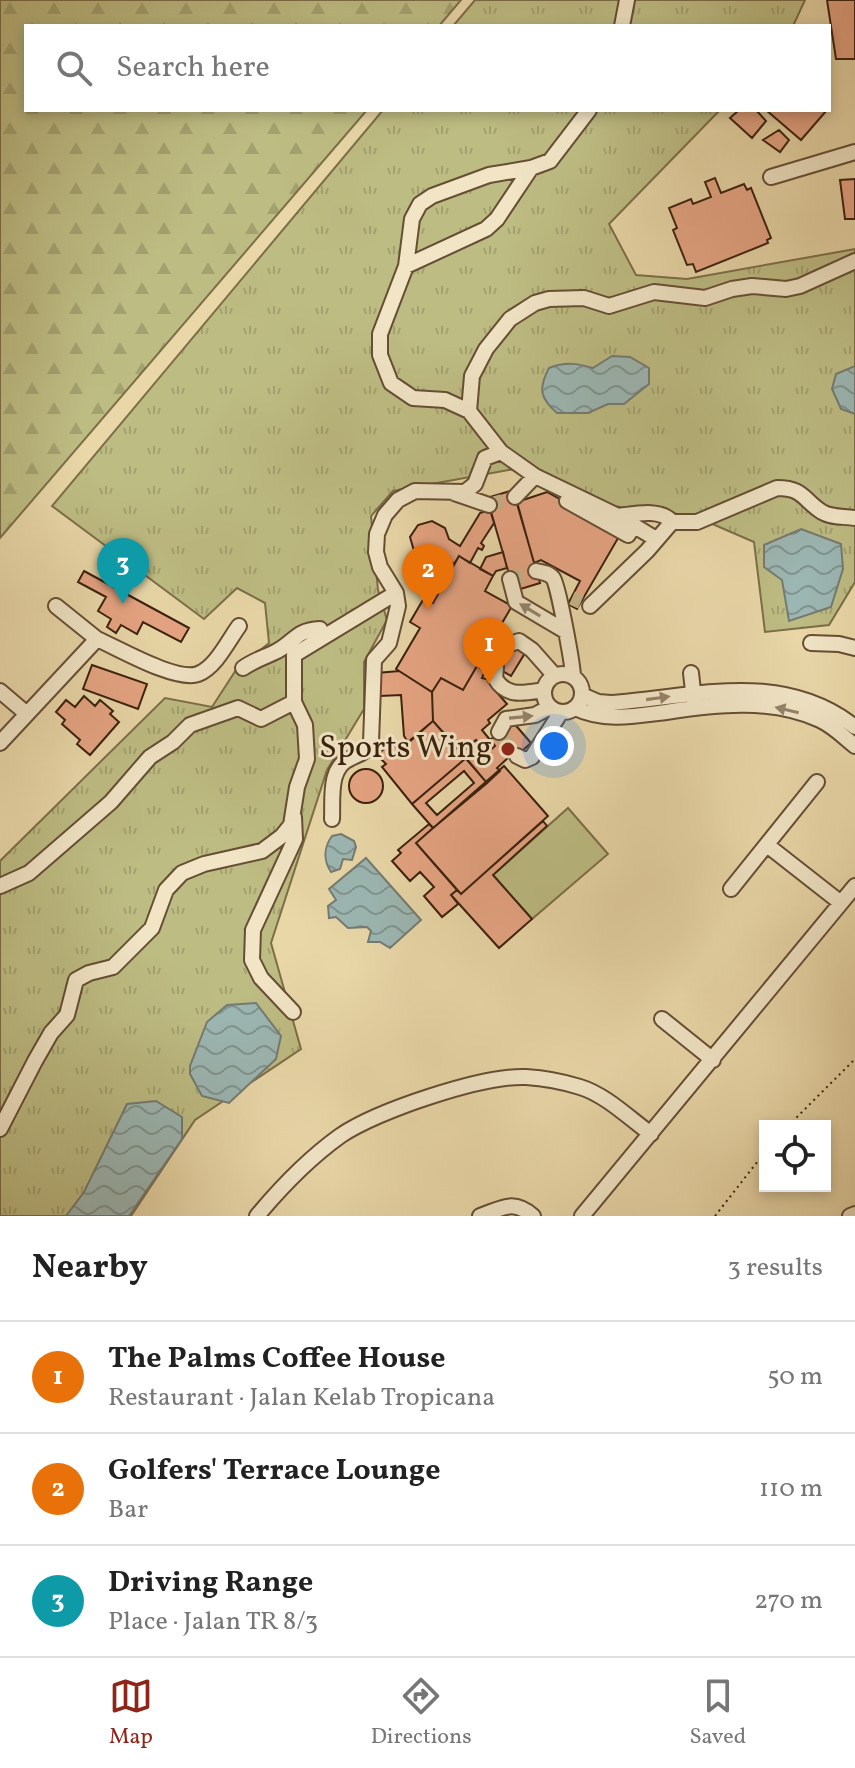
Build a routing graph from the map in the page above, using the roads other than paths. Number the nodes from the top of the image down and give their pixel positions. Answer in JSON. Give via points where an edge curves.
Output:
{"nodes":[{"id":1,"x":627,"y":0,"type":"edge"},
{"id":2,"x":622,"y":24,"type":"edge"},
{"id":3,"x":588,"y":112,"type":"edge"},
{"id":4,"x":855,"y":152,"type":"edge"},
{"id":5,"x":531,"y":168,"type":"junction"},
{"id":6,"x":771,"y":177,"type":"dead end"},
{"id":7,"x":855,"y":261,"type":"edge"},
{"id":8,"x":406,"y":266,"type":"junction"},
{"id":9,"x":469,"y":411,"type":"junction"},
{"id":10,"x":501,"y":452,"type":"junction"},
{"id":11,"x":538,"y":477,"type":"junction"},
{"id":12,"x":450,"y":492,"type":"junction"},
{"id":13,"x":515,"y":497,"type":"tunnel mouth"},
{"id":14,"x":489,"y":505,"type":"tunnel mouth"},
{"id":15,"x":618,"y":516,"type":"junction"},
{"id":16,"x":855,"y":518,"type":"edge"},
{"id":17,"x":672,"y":522,"type":"junction"},
{"id":18,"x":631,"y":530,"type":"junction"},
{"id":19,"x":652,"y":545,"type":"junction"},
{"id":20,"x":536,"y":571,"type":"dead end"},
{"id":21,"x":510,"y":579,"type":"dead end"},
{"id":22,"x":396,"y":593,"type":"junction"},
{"id":23,"x":580,"y":603,"type":"junction"},
{"id":24,"x":56,"y":606,"type":"dead end"},
{"id":25,"x":239,"y":626,"type":"dead end"},
{"id":26,"x":565,"y":631,"type":"junction"},
{"id":27,"x":317,"y":636,"type":"junction"},
{"id":28,"x":97,"y":639,"type":"junction"},
{"id":29,"x":811,"y":643,"type":"dead end"},
{"id":30,"x":510,"y":644,"type":"dead end"},
{"id":31,"x":855,"y":648,"type":"edge"},
{"id":32,"x":496,"y":667,"type":"dead end"},
{"id":33,"x":243,"y":668,"type":"dead end"},
{"id":34,"x":691,"y":673,"type":"dead end"},
{"id":35,"x":555,"y":676,"type":"junction"},
{"id":36,"x":573,"y":677,"type":"junction"},
{"id":37,"x":544,"y":690,"type":"junction"},
{"id":38,"x":0,"y":691,"type":"edge"},
{"id":39,"x":694,"y":701,"type":"junction"},
{"id":40,"x":294,"y":702,"type":"junction"},
{"id":41,"x":567,"y":706,"type":"junction"},
{"id":42,"x":27,"y":714,"type":"junction"},
{"id":43,"x":855,"y":727,"type":"edge"},
{"id":44,"x":499,"y":732,"type":"dead end"},
{"id":45,"x":0,"y":743,"type":"edge"},
{"id":46,"x":855,"y":746,"type":"edge"},
{"id":47,"x":517,"y":756,"type":"dead end"},
{"id":48,"x":817,"y":782,"type":"dead end"},
{"id":49,"x":294,"y":816,"type":"junction"},
{"id":50,"x":332,"y":819,"type":"dead end"},
{"id":51,"x":767,"y":845,"type":"junction"},
{"id":52,"x":0,"y":886,"type":"edge"},
{"id":53,"x":855,"y":886,"type":"edge"},
{"id":54,"x":731,"y":889,"type":"dead end"},
{"id":55,"x":841,"y":903,"type":"junction"},
{"id":56,"x":293,"y":1012,"type":"dead end"},
{"id":57,"x":662,"y":1019,"type":"dead end"},
{"id":58,"x":713,"y":1060,"type":"junction"},
{"id":59,"x":0,"y":1129,"type":"edge"},
{"id":60,"x":651,"y":1134,"type":"junction"},
{"id":61,"x":257,"y":1216,"type":"edge"},
{"id":62,"x":480,"y":1216,"type":"edge"},
{"id":63,"x":533,"y":1216,"type":"edge"},
{"id":64,"x":582,"y":1216,"type":"edge"}],
"edges":[{"from":1,"to":2,"type":"street"},
{"from":3,"to":5,"type":"street","via":[[550,161]]},
{"from":4,"to":6,"type":"street"},
{"from":5,"to":8,"type":"street","via":[[486,229]]},
{"from":5,"to":8,"type":"street","via":[[489,175],[425,200],[412,219]]},
{"from":7,"to":9,"type":"street","via":[[786,289],[752,286],[705,298],[654,292],[609,306],[584,298],[535,303],[510,319],[486,349],[472,376]]},
{"from":8,"to":9,"type":"street","via":[[380,334],[382,366],[391,383],[406,394],[445,400]]},
{"from":9,"to":10,"type":"street"},
{"from":10,"to":11,"type":"street"},
{"from":10,"to":12,"type":"street","via":[[485,458],[471,489]]},
{"from":11,"to":13,"type":"street"},
{"from":11,"to":15,"type":"street"},
{"from":11,"to":18,"type":"street","via":[[544,489]]},
{"from":12,"to":14,"type":"street"},
{"from":12,"to":22,"type":"street","via":[[415,491],[385,515],[376,552]]},
{"from":15,"to":17,"type":"street","via":[[653,513]]},
{"from":15,"to":18,"type":"street"},
{"from":16,"to":17,"type":"street","via":[[825,514],[803,494],[777,488],[697,522]]},
{"from":17,"to":19,"type":"street"},
{"from":18,"to":19,"type":"street"},
{"from":19,"to":23,"type":"street"},
{"from":20,"to":23,"type":"street","via":[[552,576]]},
{"from":26,"to":21,"type":"street","one_way":true,"via":[[516,602]]},
{"from":22,"to":27,"type":"street"},
{"from":22,"to":50,"type":"street","via":[[398,612],[391,639],[373,665],[371,742],[364,753],[338,769]]},
{"from":23,"to":26,"type":"street"},
{"from":24,"to":28,"type":"street"},
{"from":25,"to":28,"type":"street","via":[[212,664],[197,675],[178,675]]},
{"from":26,"to":36,"type":"street"},
{"from":27,"to":33,"type":"street","via":[[305,630]]},
{"from":27,"to":40,"type":"street","via":[[294,655]]},
{"from":28,"to":42,"type":"street"},
{"from":29,"to":31,"type":"street"},
{"from":30,"to":35,"type":"street","via":[[526,645]]},
{"from":32,"to":37,"type":"street","via":[[495,678],[507,692]]},
{"from":34,"to":39,"type":"street"},
{"from":35,"to":36,"type":"street"},
{"from":35,"to":37,"type":"street"},
{"from":36,"to":41,"type":"street","via":[[580,684]]},
{"from":37,"to":41,"type":"street","via":[[544,696]]},
{"from":38,"to":42,"type":"street"},
{"from":39,"to":41,"type":"street","via":[[613,717]]},
{"from":39,"to":43,"type":"street","via":[[753,691],[784,694],[825,706]]},
{"from":46,"to":39,"type":"street","one_way":true,"via":[[820,720],[786,709]]},
{"from":40,"to":49,"type":"street","via":[[305,725],[307,759]]},
{"from":40,"to":52,"type":"street","via":[[261,719],[238,708],[190,725],[29,873]]},
{"from":44,"to":41,"type":"street","one_way":true,"via":[[506,719]]},
{"from":41,"to":47,"type":"street","via":[[532,757]]},
{"from":42,"to":45,"type":"street"},
{"from":48,"to":51,"type":"street"},
{"from":49,"to":56,"type":"street","via":[[295,839],[253,930],[252,960],[261,978]]},
{"from":49,"to":59,"type":"street","via":[[282,836],[262,851],[182,873],[166,890],[152,928],[113,967],[76,980],[67,1015],[40,1051]]},
{"from":51,"to":54,"type":"street"},
{"from":51,"to":55,"type":"street"},
{"from":53,"to":55,"type":"street"},
{"from":55,"to":58,"type":"street"},
{"from":57,"to":58,"type":"street"},
{"from":58,"to":60,"type":"street"},
{"from":60,"to":61,"type":"street","via":[[578,1086],[526,1077],[497,1079],[396,1110],[343,1134],[302,1166]]},
{"from":60,"to":64,"type":"street"},
{"from":62,"to":63,"type":"street","via":[[513,1205]]}]}
